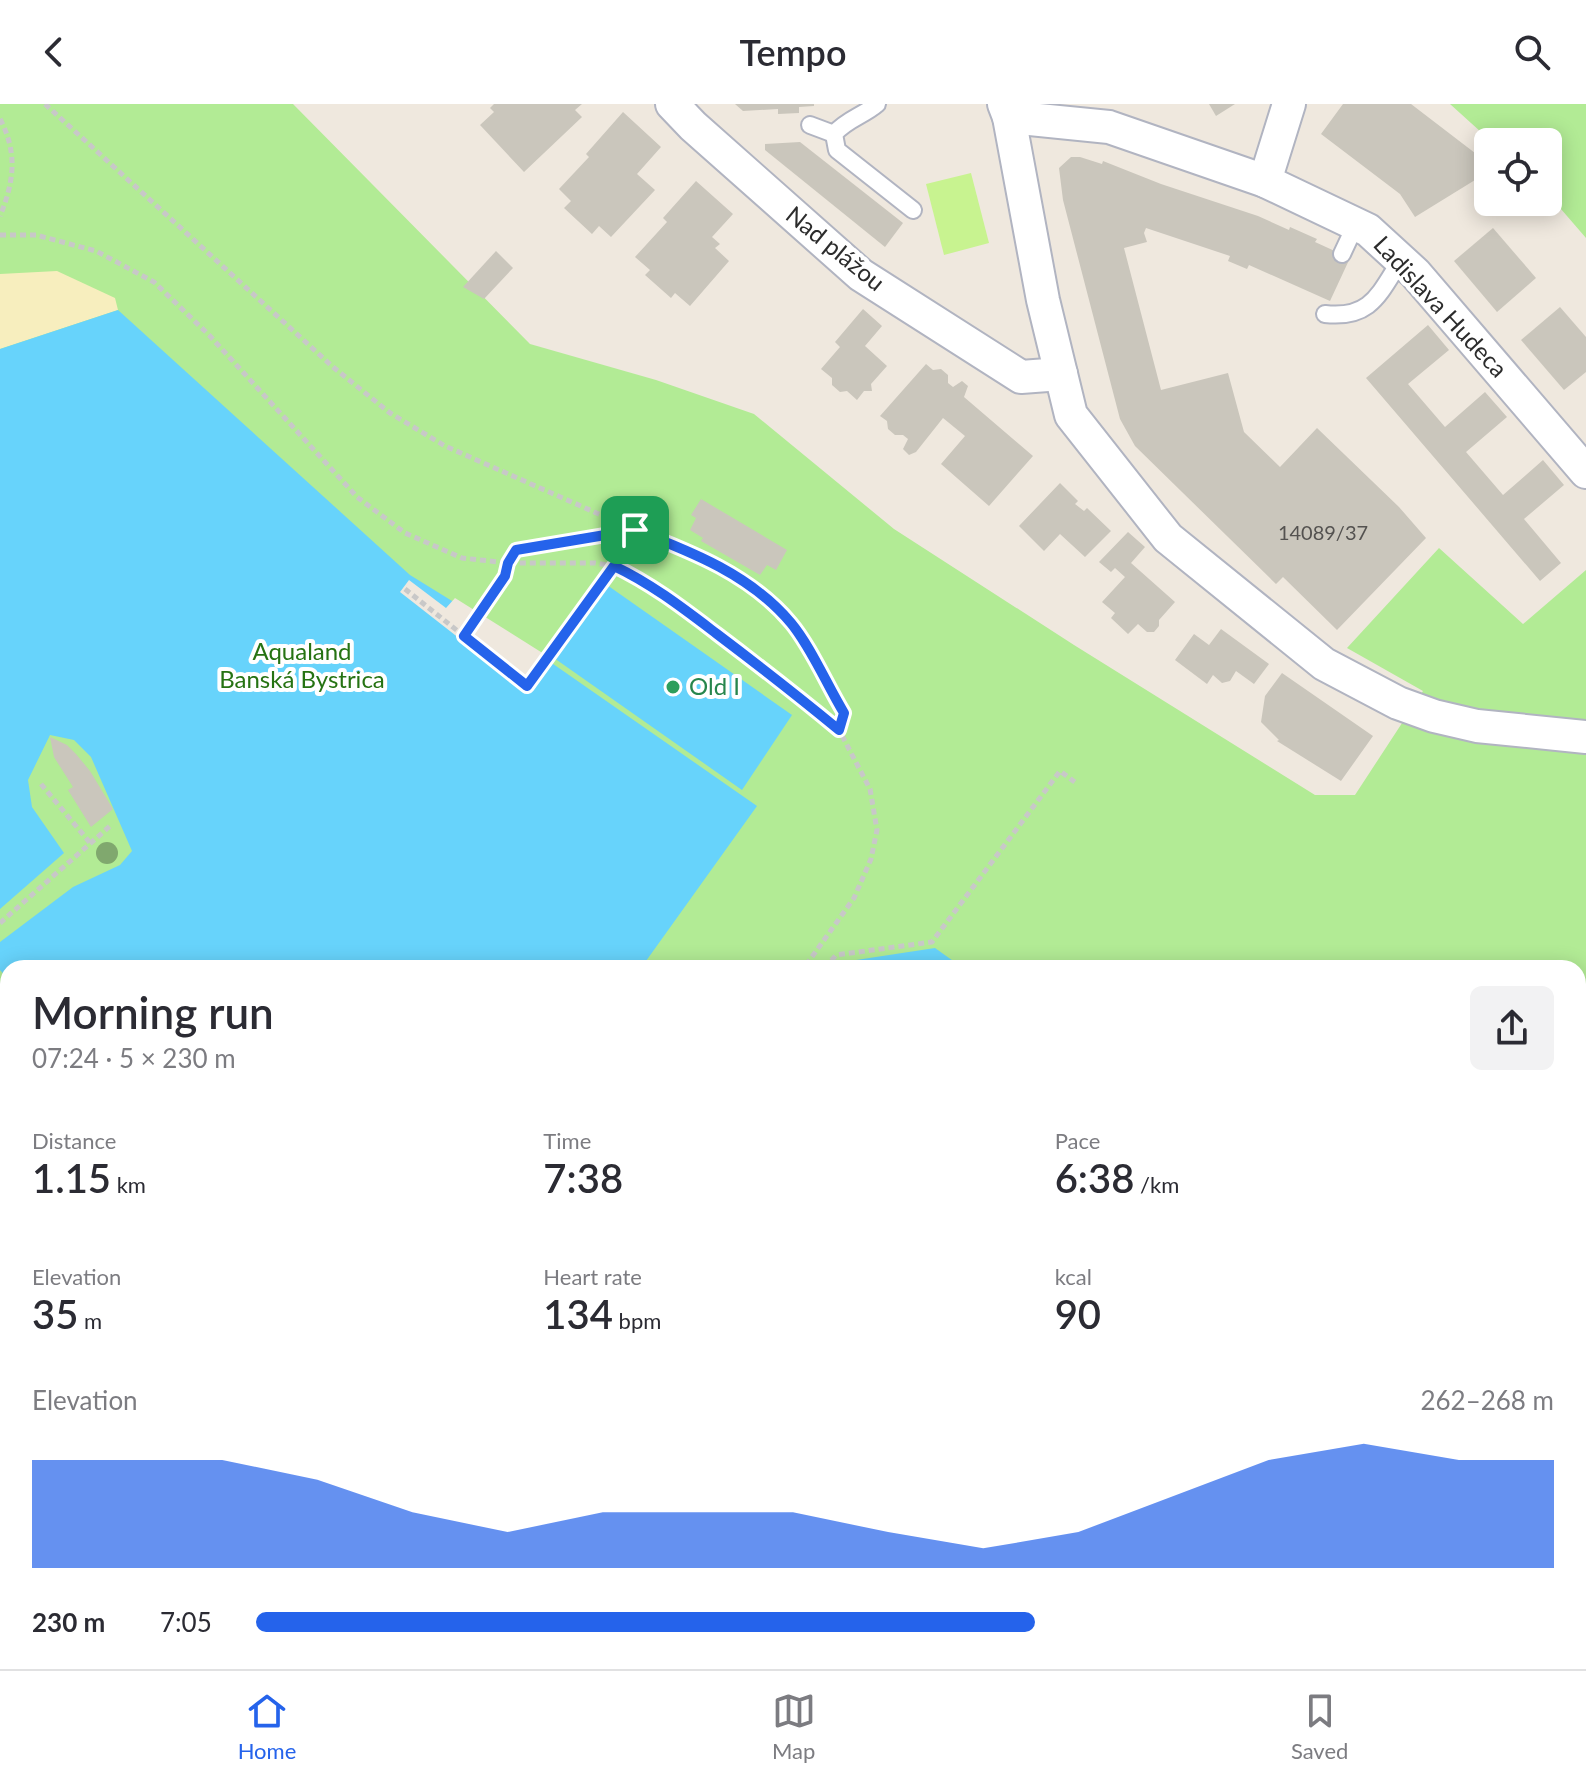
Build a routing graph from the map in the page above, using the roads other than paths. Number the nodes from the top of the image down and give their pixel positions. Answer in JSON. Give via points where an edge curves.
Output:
{"nodes":[{"id":1,"x":672,"y":104,"type":"edge"},
{"id":2,"x":877,"y":104,"type":"edge"},
{"id":3,"x":1289,"y":104,"type":"edge"},
{"id":4,"x":1007,"y":110,"type":"edge"},
{"id":5,"x":810,"y":125,"type":"dead end"},
{"id":6,"x":834,"y":134,"type":"junction"},
{"id":7,"x":1265,"y":181,"type":"junction"},
{"id":8,"x":913,"y":210,"type":"dead end"},
{"id":9,"x":1356,"y":224,"type":"junction"},
{"id":10,"x":1342,"y":254,"type":"dead end"},
{"id":11,"x":1401,"y":260,"type":"junction"},
{"id":12,"x":1325,"y":314,"type":"dead end"},
{"id":13,"x":1061,"y":374,"type":"junction"},
{"id":14,"x":1586,"y":472,"type":"edge"},
{"id":15,"x":1586,"y":737,"type":"edge"}],
"edges":[{"from":1,"to":13,"type":"street","name":"Nad plážou","via":[[861,275],[1021,377]]},
{"from":2,"to":6,"type":"lane","via":[[844,122]]},
{"from":3,"to":7,"type":"street"},
{"from":4,"to":7,"type":"street","via":[[1109,127]]},
{"from":4,"to":13,"type":"street"},
{"from":5,"to":6,"type":"lane"},
{"from":6,"to":8,"type":"lane","via":[[837,150]]},
{"from":7,"to":9,"type":"street","name":"Ladislava Hudeca"},
{"from":9,"to":10,"type":"lane"},
{"from":9,"to":11,"type":"street","name":"Ladislava Hudeca"},
{"from":11,"to":12,"type":"lane","via":[[1376,300],[1361,312]]},
{"from":11,"to":14,"type":"street","name":"Ladislava Hudeca"},
{"from":13,"to":15,"type":"street","via":[[1071,415],[1168,538],[1324,664],[1434,716],[1477,726]]}]}
